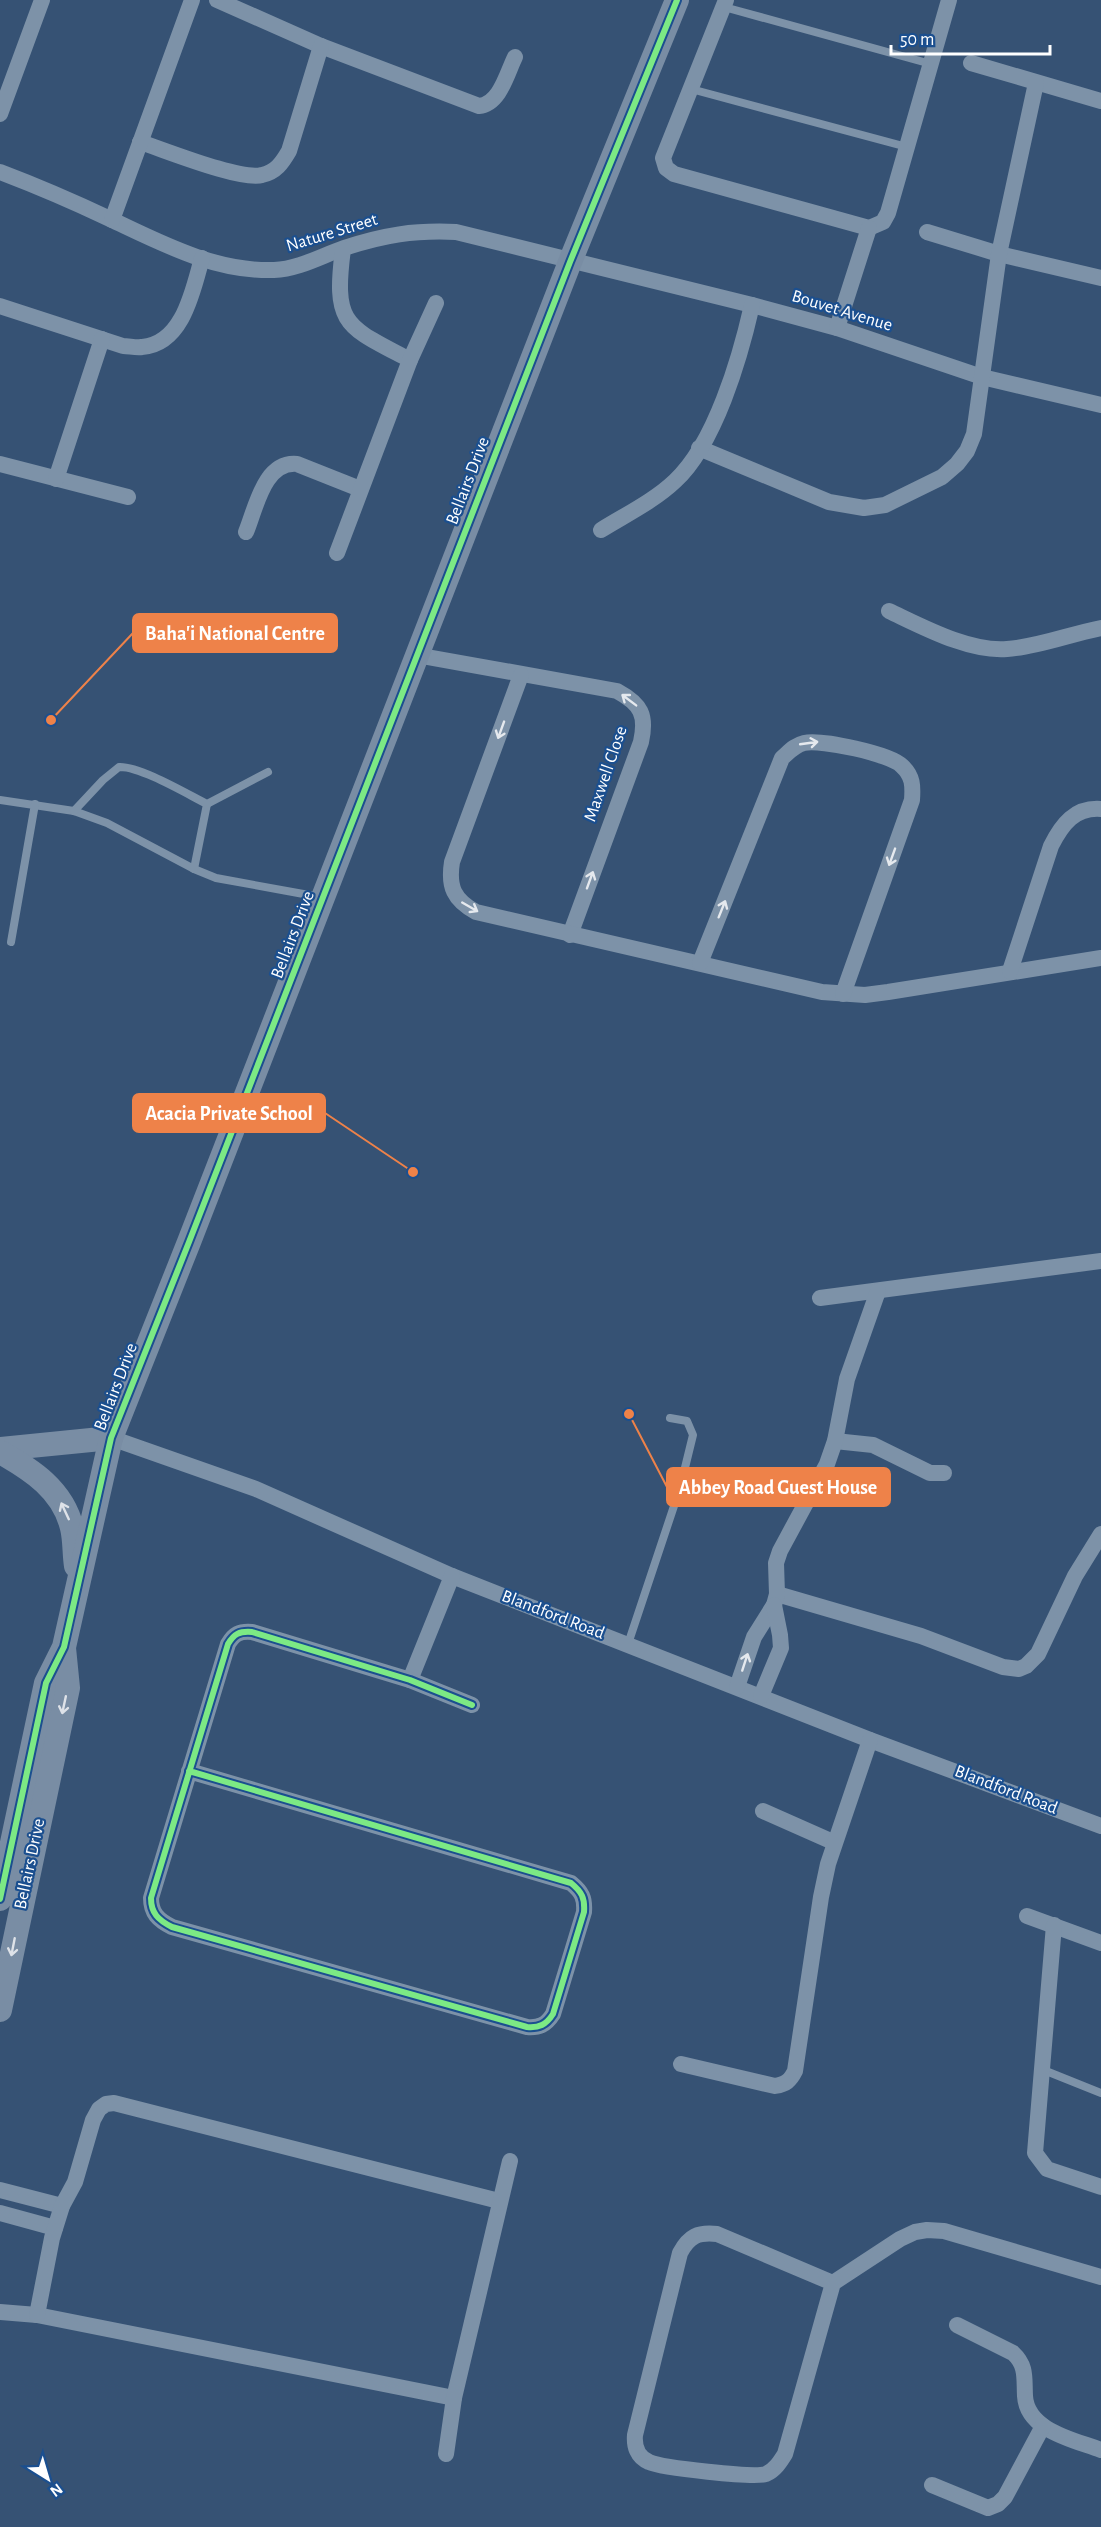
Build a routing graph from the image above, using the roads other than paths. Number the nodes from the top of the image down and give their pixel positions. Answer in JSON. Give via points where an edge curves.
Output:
{"nodes":[{"id":1,"x":42,"y":0,"type":"edge"},
{"id":2,"x":192,"y":0,"type":"edge"},
{"id":3,"x":217,"y":0,"type":"edge"},
{"id":4,"x":677,"y":0,"type":"edge"},
{"id":5,"x":949,"y":0,"type":"edge"},
{"id":6,"x":725,"y":4,"type":"edge"},
{"id":7,"x":321,"y":46,"type":"junction"},
{"id":8,"x":515,"y":57,"type":"dead end"},
{"id":9,"x":972,"y":63,"type":"dead end"},
{"id":10,"x":931,"y":64,"type":"junction"},
{"id":11,"x":1036,"y":83,"type":"junction"},
{"id":12,"x":691,"y":89,"type":"junction"},
{"id":13,"x":1101,"y":101,"type":"edge"},
{"id":14,"x":0,"y":114,"type":"edge"},
{"id":15,"x":140,"y":142,"type":"junction"},
{"id":16,"x":907,"y":147,"type":"junction"},
{"id":17,"x":0,"y":172,"type":"edge"},
{"id":18,"x":112,"y":220,"type":"junction"},
{"id":19,"x":869,"y":228,"type":"junction"},
{"id":20,"x":927,"y":232,"type":"dead end"},
{"id":21,"x":343,"y":249,"type":"junction"},
{"id":22,"x":999,"y":254,"type":"junction"},
{"id":23,"x":202,"y":258,"type":"junction"},
{"id":24,"x":570,"y":262,"type":"junction"},
{"id":25,"x":1101,"y":278,"type":"edge"},
{"id":26,"x":436,"y":303,"type":"dead end"},
{"id":27,"x":752,"y":305,"type":"junction"},
{"id":28,"x":0,"y":306,"type":"edge"},
{"id":29,"x":837,"y":328,"type":"junction"},
{"id":30,"x":102,"y":339,"type":"junction"},
{"id":31,"x":410,"y":360,"type":"junction"},
{"id":32,"x":982,"y":377,"type":"junction"},
{"id":33,"x":1101,"y":405,"type":"edge"},
{"id":34,"x":699,"y":448,"type":"junction"},
{"id":35,"x":0,"y":464,"type":"edge"},
{"id":36,"x":56,"y":479,"type":"junction"},
{"id":37,"x":360,"y":489,"type":"junction"},
{"id":38,"x":129,"y":497,"type":"dead end"},
{"id":39,"x":601,"y":530,"type":"dead end"},
{"id":40,"x":246,"y":532,"type":"dead end"},
{"id":41,"x":337,"y":553,"type":"dead end"},
{"id":42,"x":889,"y":611,"type":"dead end"},
{"id":43,"x":1101,"y":628,"type":"edge"},
{"id":44,"x":417,"y":655,"type":"junction"},
{"id":45,"x":521,"y":675,"type":"junction"},
{"id":46,"x":268,"y":772,"type":"dead end"},
{"id":47,"x":0,"y":800,"type":"edge"},
{"id":48,"x":35,"y":804,"type":"junction"},
{"id":49,"x":207,"y":804,"type":"junction"},
{"id":50,"x":1101,"y":809,"type":"edge"},
{"id":51,"x":74,"y":812,"type":"junction"},
{"id":52,"x":194,"y":869,"type":"junction"},
{"id":53,"x":323,"y":898,"type":"junction"},
{"id":54,"x":570,"y":935,"type":"junction"},
{"id":55,"x":11,"y":942,"type":"dead end"},
{"id":56,"x":1101,"y":958,"type":"edge"},
{"id":57,"x":700,"y":963,"type":"junction"},
{"id":58,"x":1010,"y":971,"type":"junction"},
{"id":59,"x":843,"y":994,"type":"junction"},
{"id":60,"x":1101,"y":1261,"type":"edge"},
{"id":61,"x":878,"y":1291,"type":"junction"},
{"id":62,"x":820,"y":1299,"type":"dead end"},
{"id":63,"x":670,"y":1419,"type":"dead end"},
{"id":64,"x":111,"y":1438,"type":"junction"},
{"id":65,"x":835,"y":1441,"type":"junction"},
{"id":66,"x":0,"y":1451,"type":"edge"},
{"id":67,"x":944,"y":1473,"type":"dead end"},
{"id":68,"x":1101,"y":1534,"type":"edge"},
{"id":69,"x":452,"y":1576,"type":"junction"},
{"id":70,"x":78,"y":1589,"type":"junction"},
{"id":71,"x":775,"y":1600,"type":"junction"},
{"id":72,"x":628,"y":1644,"type":"junction"},
{"id":73,"x":64,"y":1647,"type":"junction"},
{"id":74,"x":410,"y":1680,"type":"junction"},
{"id":75,"x":737,"y":1687,"type":"junction"},
{"id":76,"x":761,"y":1696,"type":"junction"},
{"id":77,"x":472,"y":1706,"type":"dead end"},
{"id":78,"x":870,"y":1740,"type":"junction"},
{"id":79,"x":189,"y":1772,"type":"junction"},
{"id":80,"x":763,"y":1811,"type":"dead end"},
{"id":81,"x":1101,"y":1826,"type":"edge"},
{"id":82,"x":833,"y":1842,"type":"junction"},
{"id":83,"x":0,"y":1899,"type":"edge"},
{"id":84,"x":1027,"y":1916,"type":"dead end"},
{"id":85,"x":1054,"y":1925,"type":"junction"},
{"id":86,"x":1101,"y":1943,"type":"edge"},
{"id":87,"x":1,"y":1999,"type":"edge"},
{"id":88,"x":681,"y":2064,"type":"dead end"},
{"id":89,"x":1041,"y":2069,"type":"junction"},
{"id":90,"x":1101,"y":2093,"type":"edge"},
{"id":91,"x":510,"y":2161,"type":"dead end"},
{"id":92,"x":1101,"y":2187,"type":"edge"},
{"id":93,"x":0,"y":2190,"type":"edge"},
{"id":94,"x":499,"y":2201,"type":"junction"},
{"id":95,"x":62,"y":2206,"type":"junction"},
{"id":96,"x":0,"y":2214,"type":"edge"},
{"id":97,"x":55,"y":2228,"type":"junction"},
{"id":98,"x":1101,"y":2277,"type":"edge"},
{"id":99,"x":833,"y":2283,"type":"junction"},
{"id":100,"x":0,"y":2313,"type":"edge"},
{"id":101,"x":37,"y":2315,"type":"junction"},
{"id":102,"x":957,"y":2325,"type":"dead end"},
{"id":103,"x":454,"y":2398,"type":"junction"},
{"id":104,"x":1043,"y":2426,"type":"junction"},
{"id":105,"x":1101,"y":2450,"type":"edge"},
{"id":106,"x":446,"y":2454,"type":"dead end"},
{"id":107,"x":932,"y":2485,"type":"dead end"}],
"edges":[{"from":1,"to":14,"type":"street"},
{"from":2,"to":15,"type":"street"},
{"from":3,"to":7,"type":"street"},
{"from":4,"to":24,"type":"street","name":"Bellairs Drive"},
{"from":5,"to":10,"type":"street"},
{"from":6,"to":10,"type":"lane"},
{"from":6,"to":12,"type":"street"},
{"from":7,"to":8,"type":"street","via":[[479,106],[491,102],[498,94]]},
{"from":7,"to":15,"type":"street","via":[[289,151],[273,171],[251,177]]},
{"from":9,"to":11,"type":"street"},
{"from":10,"to":16,"type":"street"},
{"from":11,"to":13,"type":"street"},
{"from":11,"to":22,"type":"street"},
{"from":12,"to":16,"type":"lane"},
{"from":12,"to":19,"type":"street","via":[[663,158],[669,171]]},
{"from":15,"to":18,"type":"street"},
{"from":16,"to":19,"type":"street","via":[[888,213],[883,222]]},
{"from":17,"to":18,"type":"street","name":"Nature Street"},
{"from":18,"to":23,"type":"street","name":"Nature Street"},
{"from":19,"to":29,"type":"street"},
{"from":20,"to":22,"type":"street"},
{"from":21,"to":23,"type":"street","name":"Nature Street","via":[[276,270],[250,269]]},
{"from":21,"to":24,"type":"street","name":"Nature Street","via":[[423,230],[456,232]]},
{"from":21,"to":31,"type":"street","via":[[338,295],[343,312],[365,336]]},
{"from":22,"to":25,"type":"street"},
{"from":22,"to":32,"type":"street"},
{"from":23,"to":30,"type":"street","via":[[189,304],[175,327],[157,344],[141,348]]},
{"from":24,"to":27,"type":"street","name":"Bouvet Avenue"},
{"from":24,"to":44,"type":"street","name":"Bellairs Drive"},
{"from":26,"to":31,"type":"street"},
{"from":27,"to":29,"type":"street","name":"Bouvet Avenue"},
{"from":27,"to":34,"type":"street","via":[[731,380]]},
{"from":28,"to":30,"type":"street"},
{"from":29,"to":32,"type":"street","name":"Bouvet Avenue"},
{"from":30,"to":36,"type":"street"},
{"from":31,"to":37,"type":"street"},
{"from":32,"to":33,"type":"street","name":"Bouvet Avenue"},
{"from":32,"to":34,"type":"street","via":[[974,434],[967,451],[957,464],[924,487],[885,505],[864,508],[829,502]]},
{"from":34,"to":39,"type":"street","via":[[674,482]]},
{"from":35,"to":36,"type":"street"},
{"from":36,"to":38,"type":"street"},
{"from":37,"to":40,"type":"street","via":[[287,463],[267,479]]},
{"from":37,"to":41,"type":"street"},
{"from":42,"to":43,"type":"street","via":[[949,638],[995,649],[1024,647]]},
{"from":44,"to":45,"type":"street","name":"Maxwell Close"},
{"from":44,"to":53,"type":"street","name":"Bellairs Drive"},
{"from":45,"to":54,"type":"street","one_way":true,"via":[[449,877],[462,904],[476,912]]},
{"from":54,"to":45,"type":"street","name":"Maxwell Close","one_way":true,"via":[[641,742],[643,718],[639,707],[616,692]]},
{"from":46,"to":49,"type":"lane"},
{"from":47,"to":48,"type":"lane"},
{"from":48,"to":51,"type":"lane"},
{"from":48,"to":55,"type":"lane"},
{"from":49,"to":51,"type":"lane","via":[[135,770],[119,767]]},
{"from":49,"to":52,"type":"lane"},
{"from":50,"to":58,"type":"street","via":[[1082,811],[1059,829]]},
{"from":51,"to":52,"type":"lane","via":[[107,823]]},
{"from":52,"to":53,"type":"lane","via":[[216,878]]},
{"from":53,"to":64,"type":"street","name":"Bellairs Drive"},
{"from":54,"to":57,"type":"street"},
{"from":56,"to":58,"type":"street"},
{"from":57,"to":59,"type":"street"},
{"from":57,"to":59,"type":"street","one_way":true,"via":[[782,758],[803,743],[819,742],[888,758],[901,764],[913,785],[912,800]]},
{"from":58,"to":59,"type":"street","via":[[888,992]]},
{"from":60,"to":61,"type":"street"},
{"from":61,"to":62,"type":"street"},
{"from":61,"to":65,"type":"street","via":[[847,1379]]},
{"from":63,"to":72,"type":"lane","via":[[687,1421],[693,1435],[680,1488]]},
{"from":64,"to":66,"type":"street","name":"Blandford Road"},
{"from":64,"to":69,"type":"street","name":"Blandford Road","via":[[256,1489]]},
{"from":64,"to":70,"type":"street","name":"Bellairs Drive"},
{"from":65,"to":67,"type":"street","via":[[873,1445],[930,1473]]},
{"from":65,"to":71,"type":"street","via":[[827,1464],[780,1551]]},
{"from":70,"to":66,"type":"street","one_way":true,"via":[[72,1529],[58,1499],[46,1482]]},
{"from":68,"to":71,"type":"street","via":[[1075,1576],[1038,1654],[1019,1669],[1003,1667],[921,1636]]},
{"from":69,"to":72,"type":"street","name":"Blandford Road"},
{"from":69,"to":74,"type":"street"},
{"from":70,"to":73,"type":"street","name":"Bellairs Drive"},
{"from":75,"to":71,"type":"street","one_way":true,"via":[[754,1637]]},
{"from":71,"to":76,"type":"street","via":[[781,1648]]},
{"from":72,"to":75,"type":"street","name":"Blandford Road"},
{"from":73,"to":83,"type":"street","name":"Bellairs Drive","via":[[46,1683]]},
{"from":73,"to":87,"type":"street","name":"Bellairs Drive","one_way":true,"via":[[68,1688]]},
{"from":74,"to":77,"type":"street"},
{"from":74,"to":79,"type":"street","via":[[240,1631],[228,1644]]},
{"from":75,"to":76,"type":"street","name":"Blandford Road"},
{"from":76,"to":78,"type":"street","name":"Blandford Road"},
{"from":78,"to":81,"type":"street","name":"Blandford Road"},
{"from":78,"to":82,"type":"street"},
{"from":79,"to":79,"type":"street","via":[[151,1898],[154,1914],[160,1921],[527,2027],[536,2028],[550,2020],[584,1912],[582,1893],[571,1883]]},
{"from":80,"to":82,"type":"street"},
{"from":82,"to":88,"type":"street","via":[[792,2078],[775,2086]]},
{"from":84,"to":85,"type":"street"},
{"from":85,"to":86,"type":"street"},
{"from":85,"to":89,"type":"street"},
{"from":89,"to":90,"type":"lane"},
{"from":89,"to":92,"type":"street","via":[[1034,2142],[1039,2161],[1053,2172]]},
{"from":91,"to":94,"type":"street"},
{"from":93,"to":95,"type":"street"},
{"from":94,"to":95,"type":"street","via":[[114,2103],[99,2109],[93,2120],[75,2182]]},
{"from":94,"to":103,"type":"street"},
{"from":95,"to":97,"type":"street"},
{"from":96,"to":97,"type":"street"},
{"from":97,"to":101,"type":"street"},
{"from":98,"to":99,"type":"street","via":[[944,2231],[927,2230],[900,2239]]},
{"from":99,"to":99,"type":"street","via":[[785,2454],[774,2469],[755,2476],[658,2465],[642,2458],[636,2451],[635,2435],[686,2242],[704,2232],[717,2234]]},
{"from":100,"to":101,"type":"street"},
{"from":101,"to":103,"type":"street"},
{"from":102,"to":104,"type":"street","via":[[1018,2358],[1025,2373],[1028,2408]]},
{"from":103,"to":106,"type":"street"},
{"from":104,"to":105,"type":"street"},
{"from":104,"to":107,"type":"street","via":[[998,2504],[988,2508]]}]}
